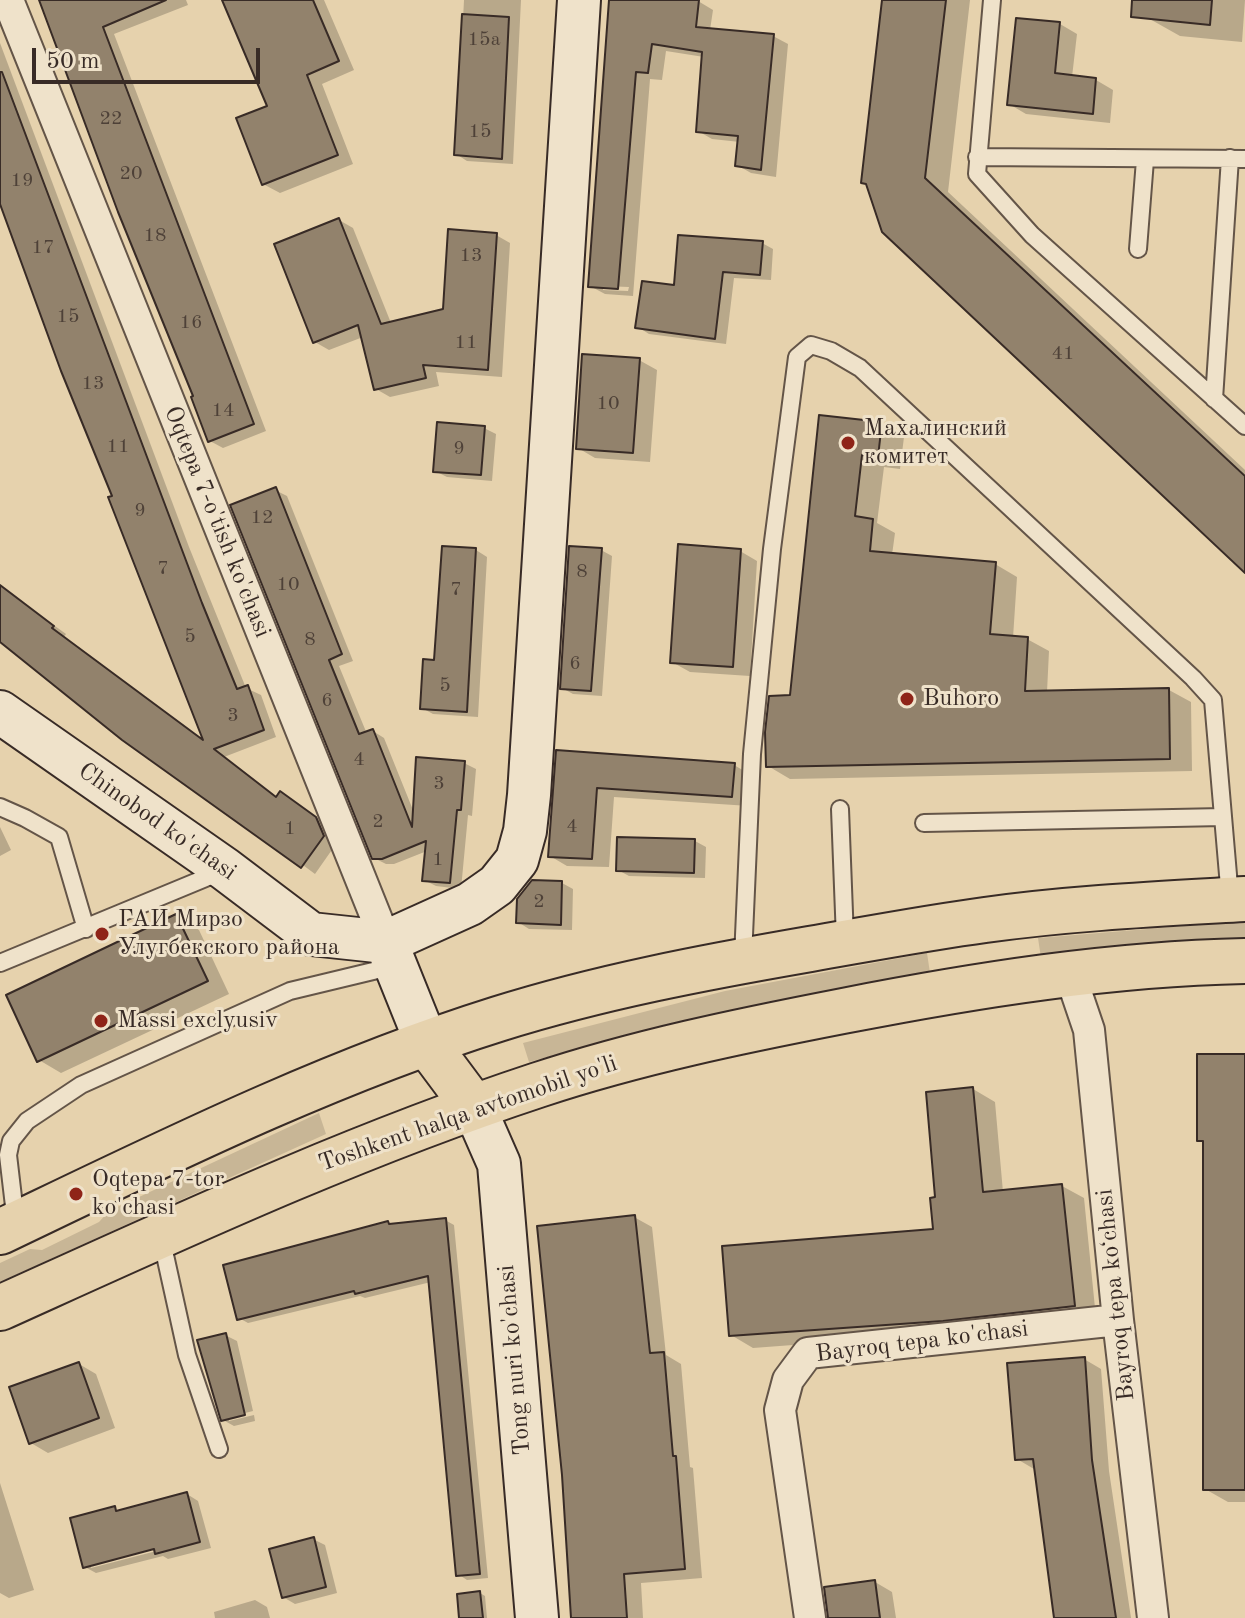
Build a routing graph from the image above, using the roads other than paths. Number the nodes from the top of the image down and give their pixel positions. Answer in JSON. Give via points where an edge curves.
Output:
{"nodes":[{"id":1,"x":8,"y":0,"type":"edge"},
{"id":2,"x":579,"y":0,"type":"edge"},
{"id":3,"x":992,"y":0,"type":"edge"},
{"id":4,"x":977,"y":157,"type":"junction"},
{"id":5,"x":1237,"y":158,"type":"edge"},
{"id":6,"x":1145,"y":160,"type":"junction"},
{"id":7,"x":1138,"y":249,"type":"dead end"},
{"id":8,"x":1214,"y":399,"type":"junction"},
{"id":9,"x":1245,"y":426,"type":"edge"},
{"id":10,"x":0,"y":712,"type":"edge"},
{"id":11,"x":0,"y":807,"type":"edge"},
{"id":12,"x":840,"y":809,"type":"dead end"},
{"id":13,"x":1223,"y":817,"type":"junction"},
{"id":14,"x":924,"y":823,"type":"dead end"},
{"id":15,"x":225,"y":869,"type":"junction"},
{"id":16,"x":1238,"y":900,"type":"edge"},
{"id":17,"x":86,"y":929,"type":"junction"},
{"id":18,"x":845,"y":943,"type":"junction"},
{"id":19,"x":391,"y":954,"type":"junction"},
{"id":20,"x":743,"y":960,"type":"junction"},
{"id":21,"x":1245,"y":961,"type":"edge"},
{"id":22,"x":0,"y":963,"type":"edge"},
{"id":23,"x":1070,"y":974,"type":"junction"},
{"id":24,"x":427,"y":1044,"type":"junction"},
{"id":25,"x":474,"y":1107,"type":"junction"},
{"id":26,"x":8,"y":1228,"type":"edge"},
{"id":27,"x":160,"y":1236,"type":"junction"},
{"id":28,"x":0,"y":1308,"type":"edge"},
{"id":29,"x":1118,"y":1320,"type":"junction"},
{"id":30,"x":219,"y":1449,"type":"dead end"},
{"id":31,"x":537,"y":1618,"type":"edge"},
{"id":32,"x":810,"y":1618,"type":"edge"},
{"id":33,"x":1153,"y":1618,"type":"edge"}],
"edges":[{"from":1,"to":19,"type":"street","name":"Oqtepa 7-o'tish ko'chasi"},
{"from":2,"to":19,"type":"street","via":[[525,831],[517,860],[497,885]]},
{"from":3,"to":4,"type":"lane"},
{"from":4,"to":6,"type":"lane"},
{"from":4,"to":8,"type":"lane","via":[[977,174],[1032,235]]},
{"from":5,"to":6,"type":"lane"},
{"from":5,"to":8,"type":"lane"},
{"from":6,"to":7,"type":"lane"},
{"from":8,"to":9,"type":"lane"},
{"from":10,"to":15,"type":"street","name":"Chinobod ko'chasi"},
{"from":11,"to":17,"type":"lane","via":[[59,837]]},
{"from":12,"to":18,"type":"lane"},
{"from":13,"to":14,"type":"lane"},
{"from":13,"to":16,"type":"lane"},
{"from":13,"to":20,"type":"lane","via":[[1213,700],[860,368],[811,345],[797,357],[772,549],[752,754]]},
{"from":15,"to":17,"type":"lane"},
{"from":15,"to":19,"type":"street","name":"Chinobod ko'chasi","via":[[311,934]]},
{"from":16,"to":18,"type":"highway","via":[[1001,918]]},
{"from":17,"to":22,"type":"lane"},
{"from":18,"to":20,"type":"highway"},
{"from":19,"to":24,"type":"street","name":"Oqtepa 7-o'tish ko'chasi"},
{"from":19,"to":26,"type":"lane","via":[[290,991],[81,1085],[27,1121],[11,1141],[8,1155]]},
{"from":20,"to":24,"type":"highway","via":[[563,1000]]},
{"from":21,"to":23,"type":"highway","name":"Toshkent halqa avtomobil yo'li"},
{"from":23,"to":25,"type":"highway","name":"Toshkent halqa avtomobil yo'li","via":[[994,982],[730,1033],[598,1066]]},
{"from":23,"to":29,"type":"street","name":"Bayroq tepa koʻchasi","via":[[1089,1030]]},
{"from":24,"to":25,"type":"highway"},
{"from":24,"to":26,"type":"highway","via":[[256,1113]]},
{"from":25,"to":27,"type":"highway","name":"Toshkent halqa avtomobil yo'li"},
{"from":25,"to":31,"type":"street","name":"Tong nuri ko'chasi","via":[[499,1164]]},
{"from":27,"to":28,"type":"highway","name":"Toshkent halqa avtomobil yo'li"},
{"from":27,"to":30,"type":"lane","via":[[187,1355]]},
{"from":29,"to":32,"type":"street","name":"Bayroq tepa ko'chasi","via":[[808,1353],[788,1380],[780,1410]]},
{"from":29,"to":33,"type":"street","name":"Bayroq tepa koʻchasi"}]}
